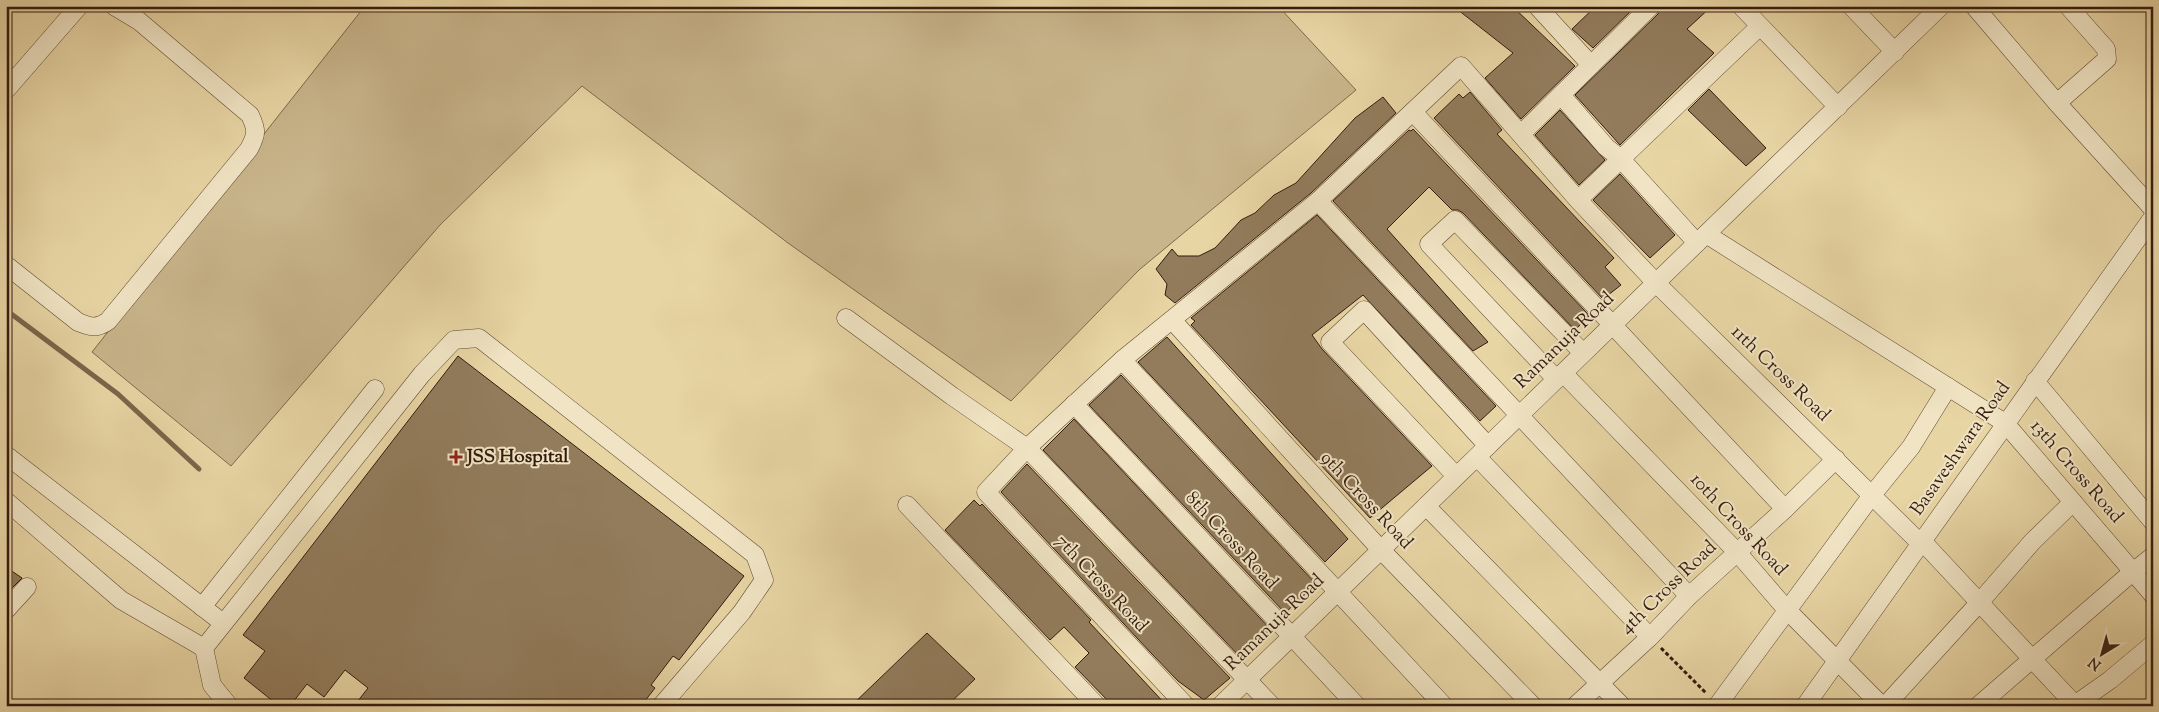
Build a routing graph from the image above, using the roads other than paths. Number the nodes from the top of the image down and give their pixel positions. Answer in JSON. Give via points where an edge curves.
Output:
{"nodes":[{"id":1,"x":79,"y":6,"type":"edge"},
{"id":2,"x":114,"y":6,"type":"edge"},
{"id":3,"x":1537,"y":6,"type":"edge"},
{"id":4,"x":1651,"y":6,"type":"edge"},
{"id":5,"x":1741,"y":6,"type":"edge"},
{"id":6,"x":1851,"y":6,"type":"edge"},
{"id":7,"x":1974,"y":6,"type":"edge"},
{"id":8,"x":2068,"y":6,"type":"edge"},
{"id":9,"x":1937,"y":8,"type":"edge"},
{"id":10,"x":1760,"y":26,"type":"junction"},
{"id":11,"x":1894,"y":52,"type":"junction"},
{"id":12,"x":1591,"y":65,"type":"junction"},
{"id":13,"x":7,"y":89,"type":"edge"},
{"id":14,"x":1561,"y":95,"type":"junction"},
{"id":15,"x":2057,"y":103,"type":"junction"},
{"id":16,"x":1838,"y":107,"type":"junction"},
{"id":17,"x":1413,"y":112,"type":"junction"},
{"id":18,"x":1521,"y":134,"type":"junction"},
{"id":19,"x":1621,"y":159,"type":"junction"},
{"id":20,"x":1578,"y":200,"type":"junction"},
{"id":21,"x":1318,"y":201,"type":"junction"},
{"id":22,"x":2153,"y":209,"type":"edge"},
{"id":23,"x":2153,"y":217,"type":"edge"},
{"id":24,"x":1701,"y":239,"type":"junction"},
{"id":25,"x":6,"y":265,"type":"edge"},
{"id":26,"x":1656,"y":283,"type":"junction"},
{"id":27,"x":846,"y":318,"type":"dead end"},
{"id":28,"x":1172,"y":321,"type":"junction"},
{"id":29,"x":1613,"y":324,"type":"junction"},
{"id":30,"x":1584,"y":353,"type":"junction"},
{"id":31,"x":1122,"y":360,"type":"junction"},
{"id":32,"x":1560,"y":376,"type":"junction"},
{"id":33,"x":2035,"y":381,"type":"junction"},
{"id":34,"x":1948,"y":387,"type":"junction"},
{"id":35,"x":375,"y":389,"type":"dead end"},
{"id":36,"x":1074,"y":404,"type":"junction"},
{"id":37,"x":1519,"y":416,"type":"junction"},
{"id":38,"x":2005,"y":423,"type":"junction"},
{"id":39,"x":1027,"y":448,"type":"junction"},
{"id":40,"x":1482,"y":451,"type":"junction"},
{"id":41,"x":6,"y":455,"type":"edge"},
{"id":42,"x":1836,"y":459,"type":"junction"},
{"id":43,"x":1456,"y":476,"type":"junction"},
{"id":44,"x":1872,"y":495,"type":"junction"},
{"id":45,"x":6,"y":501,"type":"edge"},
{"id":46,"x":2074,"y":502,"type":"junction"},
{"id":47,"x":907,"y":505,"type":"dead end"},
{"id":48,"x":1426,"y":506,"type":"junction"},
{"id":49,"x":1786,"y":509,"type":"junction"},
{"id":50,"x":2153,"y":522,"type":"edge"},
{"id":51,"x":1922,"y":541,"type":"junction"},
{"id":52,"x":1381,"y":550,"type":"junction"},
{"id":53,"x":1737,"y":552,"type":"junction"},
{"id":54,"x":2153,"y":556,"type":"edge"},
{"id":55,"x":2134,"y":571,"type":"junction"},
{"id":56,"x":27,"y":587,"type":"dead end"},
{"id":57,"x":1338,"y":591,"type":"junction"},
{"id":58,"x":2153,"y":595,"type":"edge"},
{"id":59,"x":1689,"y":596,"type":"junction"},
{"id":60,"x":1979,"y":603,"type":"junction"},
{"id":61,"x":202,"y":607,"type":"junction"},
{"id":62,"x":6,"y":610,"type":"edge"},
{"id":63,"x":1787,"y":610,"type":"junction"},
{"id":64,"x":223,"y":623,"type":"junction"},
{"id":65,"x":1291,"y":636,"type":"junction"},
{"id":66,"x":1650,"y":637,"type":"junction"},
{"id":67,"x":2153,"y":644,"type":"edge"},
{"id":68,"x":204,"y":648,"type":"junction"},
{"id":69,"x":2032,"y":660,"type":"junction"},
{"id":70,"x":1838,"y":661,"type":"junction"},
{"id":71,"x":1247,"y":679,"type":"junction"},
{"id":72,"x":1599,"y":684,"type":"junction"},
{"id":73,"x":1717,"y":705,"type":"edge"},
{"id":74,"x":2074,"y":705,"type":"edge"},
{"id":75,"x":229,"y":706,"type":"edge"},
{"id":76,"x":661,"y":706,"type":"edge"},
{"id":77,"x":1097,"y":706,"type":"edge"},
{"id":78,"x":1186,"y":706,"type":"edge"},
{"id":79,"x":1220,"y":706,"type":"edge"},
{"id":80,"x":1272,"y":706,"type":"edge"},
{"id":81,"x":1357,"y":706,"type":"edge"},
{"id":82,"x":1444,"y":706,"type":"edge"},
{"id":83,"x":1533,"y":706,"type":"edge"},
{"id":84,"x":1575,"y":706,"type":"edge"},
{"id":85,"x":1622,"y":706,"type":"edge"},
{"id":86,"x":1806,"y":706,"type":"edge"},
{"id":87,"x":1883,"y":706,"type":"edge"},
{"id":88,"x":1978,"y":706,"type":"edge"}],
"edges":[{"from":1,"to":13,"type":"street"},
{"from":2,"to":25,"type":"street","via":[[138,21],[250,115],[256,127],[255,137],[249,149],[101,326],[91,328],[78,322]]},
{"from":3,"to":12,"type":"street"},
{"from":4,"to":12,"type":"street"},
{"from":5,"to":10,"type":"street"},
{"from":6,"to":11,"type":"street"},
{"from":7,"to":15,"type":"street"},
{"from":8,"to":15,"type":"street","via":[[2106,49],[2107,59]]},
{"from":9,"to":11,"type":"street","name":"Ramanuja Road"},
{"from":10,"to":16,"type":"street"},
{"from":10,"to":19,"type":"street"},
{"from":11,"to":16,"type":"street","name":"Ramanuja Road"},
{"from":12,"to":14,"type":"street"},
{"from":14,"to":18,"type":"street"},
{"from":14,"to":19,"type":"street","name":"13th Cross Road","via":[[1606,147]]},
{"from":15,"to":22,"type":"street"},
{"from":16,"to":24,"type":"street","name":"Ramanuja Road"},
{"from":17,"to":18,"type":"street","name":"11th Cross Road","via":[[1461,66]]},
{"from":17,"to":21,"type":"street"},
{"from":17,"to":29,"type":"street"},
{"from":18,"to":20,"type":"street","name":"11th Cross Road"},
{"from":19,"to":20,"type":"street"},
{"from":19,"to":24,"type":"street","name":"13th Cross Road"},
{"from":20,"to":26,"type":"street","name":"11th Cross Road"},
{"from":21,"to":28,"type":"street"},
{"from":21,"to":37,"type":"street"},
{"from":23,"to":33,"type":"street","name":"Basaveshwara Road"},
{"from":24,"to":26,"type":"street","name":"Ramanuja Road"},
{"from":24,"to":34,"type":"street","name":"13th Cross Road"},
{"from":26,"to":29,"type":"street","name":"Ramanuja Road"},
{"from":26,"to":42,"type":"street","name":"11th Cross Road"},
{"from":27,"to":39,"type":"street"},
{"from":28,"to":31,"type":"street"},
{"from":28,"to":52,"type":"street","name":"9th Cross Road"},
{"from":29,"to":30,"type":"street","name":"Ramanuja Road"},
{"from":29,"to":49,"type":"street"},
{"from":30,"to":32,"type":"street","name":"Ramanuja Road"},
{"from":30,"to":32,"type":"street","name":"10th Cross Road","via":[[1455,220],[1429,244]]},
{"from":31,"to":36,"type":"street"},
{"from":31,"to":57,"type":"street"},
{"from":32,"to":37,"type":"street","name":"Ramanuja Road"},
{"from":32,"to":53,"type":"street","name":"10th Cross Road"},
{"from":33,"to":38,"type":"street","name":"Basaveshwara Road"},
{"from":33,"to":50,"type":"street"},
{"from":34,"to":38,"type":"street","name":"13th Cross Road"},
{"from":34,"to":44,"type":"street","via":[[1911,447]]},
{"from":35,"to":61,"type":"street"},
{"from":36,"to":39,"type":"street"},
{"from":36,"to":65,"type":"street","name":"8th Cross Road"},
{"from":37,"to":40,"type":"street","name":"Ramanuja Road"},
{"from":37,"to":59,"type":"street"},
{"from":38,"to":46,"type":"street","name":"13th Cross Road"},
{"from":38,"to":51,"type":"street","name":"Basaveshwara Road"},
{"from":39,"to":71,"type":"street"},
{"from":39,"to":78,"type":"street","name":"7th Cross Road","via":[[986,492]]},
{"from":40,"to":43,"type":"street","name":"Ramanuja Road"},
{"from":40,"to":43,"type":"street","via":[[1364,310],[1330,342]]},
{"from":40,"to":66,"type":"street"},
{"from":41,"to":61,"type":"street"},
{"from":42,"to":44,"type":"street","name":"11th Cross Road"},
{"from":42,"to":49,"type":"street","name":"4th Cross Road"},
{"from":43,"to":48,"type":"street","name":"Ramanuja Road"},
{"from":44,"to":51,"type":"street","name":"11th Cross Road"},
{"from":44,"to":63,"type":"street"},
{"from":45,"to":68,"type":"street","via":[[121,600]]},
{"from":46,"to":55,"type":"street","name":"13th Cross Road"},
{"from":46,"to":60,"type":"street","via":[[2032,542]]},
{"from":47,"to":77,"type":"street"},
{"from":48,"to":52,"type":"street","name":"Ramanuja Road"},
{"from":48,"to":72,"type":"street"},
{"from":49,"to":53,"type":"street","name":"4th Cross Road"},
{"from":51,"to":60,"type":"street","name":"11th Cross Road"},
{"from":51,"to":70,"type":"street","name":"Basaveshwara Road"},
{"from":52,"to":57,"type":"street","name":"Ramanuja Road"},
{"from":52,"to":83,"type":"street","name":"9th Cross Road"},
{"from":53,"to":59,"type":"street","name":"4th Cross Road"},
{"from":53,"to":63,"type":"street","name":"10th Cross Road"},
{"from":54,"to":55,"type":"street"},
{"from":55,"to":58,"type":"street","name":"13th Cross Road"},
{"from":55,"to":69,"type":"street"},
{"from":56,"to":62,"type":"street"},
{"from":57,"to":65,"type":"street","name":"Ramanuja Road"},
{"from":57,"to":82,"type":"street"},
{"from":59,"to":66,"type":"street","name":"4th Cross Road"},
{"from":60,"to":69,"type":"street","name":"11th Cross Road"},
{"from":60,"to":87,"type":"street"},
{"from":61,"to":64,"type":"street"},
{"from":63,"to":70,"type":"street","name":"10th Cross Road"},
{"from":63,"to":73,"type":"street"},
{"from":64,"to":68,"type":"street"},
{"from":64,"to":76,"type":"street","via":[[422,374],[454,340],[479,338],[755,555],[764,580],[742,612]]},
{"from":65,"to":71,"type":"street","name":"Ramanuja Road"},
{"from":65,"to":81,"type":"street","name":"8th Cross Road"},
{"from":66,"to":72,"type":"street","name":"4th Cross Road"},
{"from":67,"to":74,"type":"street"},
{"from":68,"to":75,"type":"street","via":[[212,685]]},
{"from":69,"to":74,"type":"street","name":"11th Cross Road"},
{"from":69,"to":88,"type":"street"},
{"from":70,"to":86,"type":"street","name":"Basaveshwara Road"},
{"from":70,"to":87,"type":"street","name":"10th Cross Road"},
{"from":71,"to":79,"type":"street","name":"Ramanuja Road"},
{"from":71,"to":80,"type":"street"},
{"from":72,"to":84,"type":"street","name":"4th Cross Road"},
{"from":72,"to":85,"type":"street"}]}
